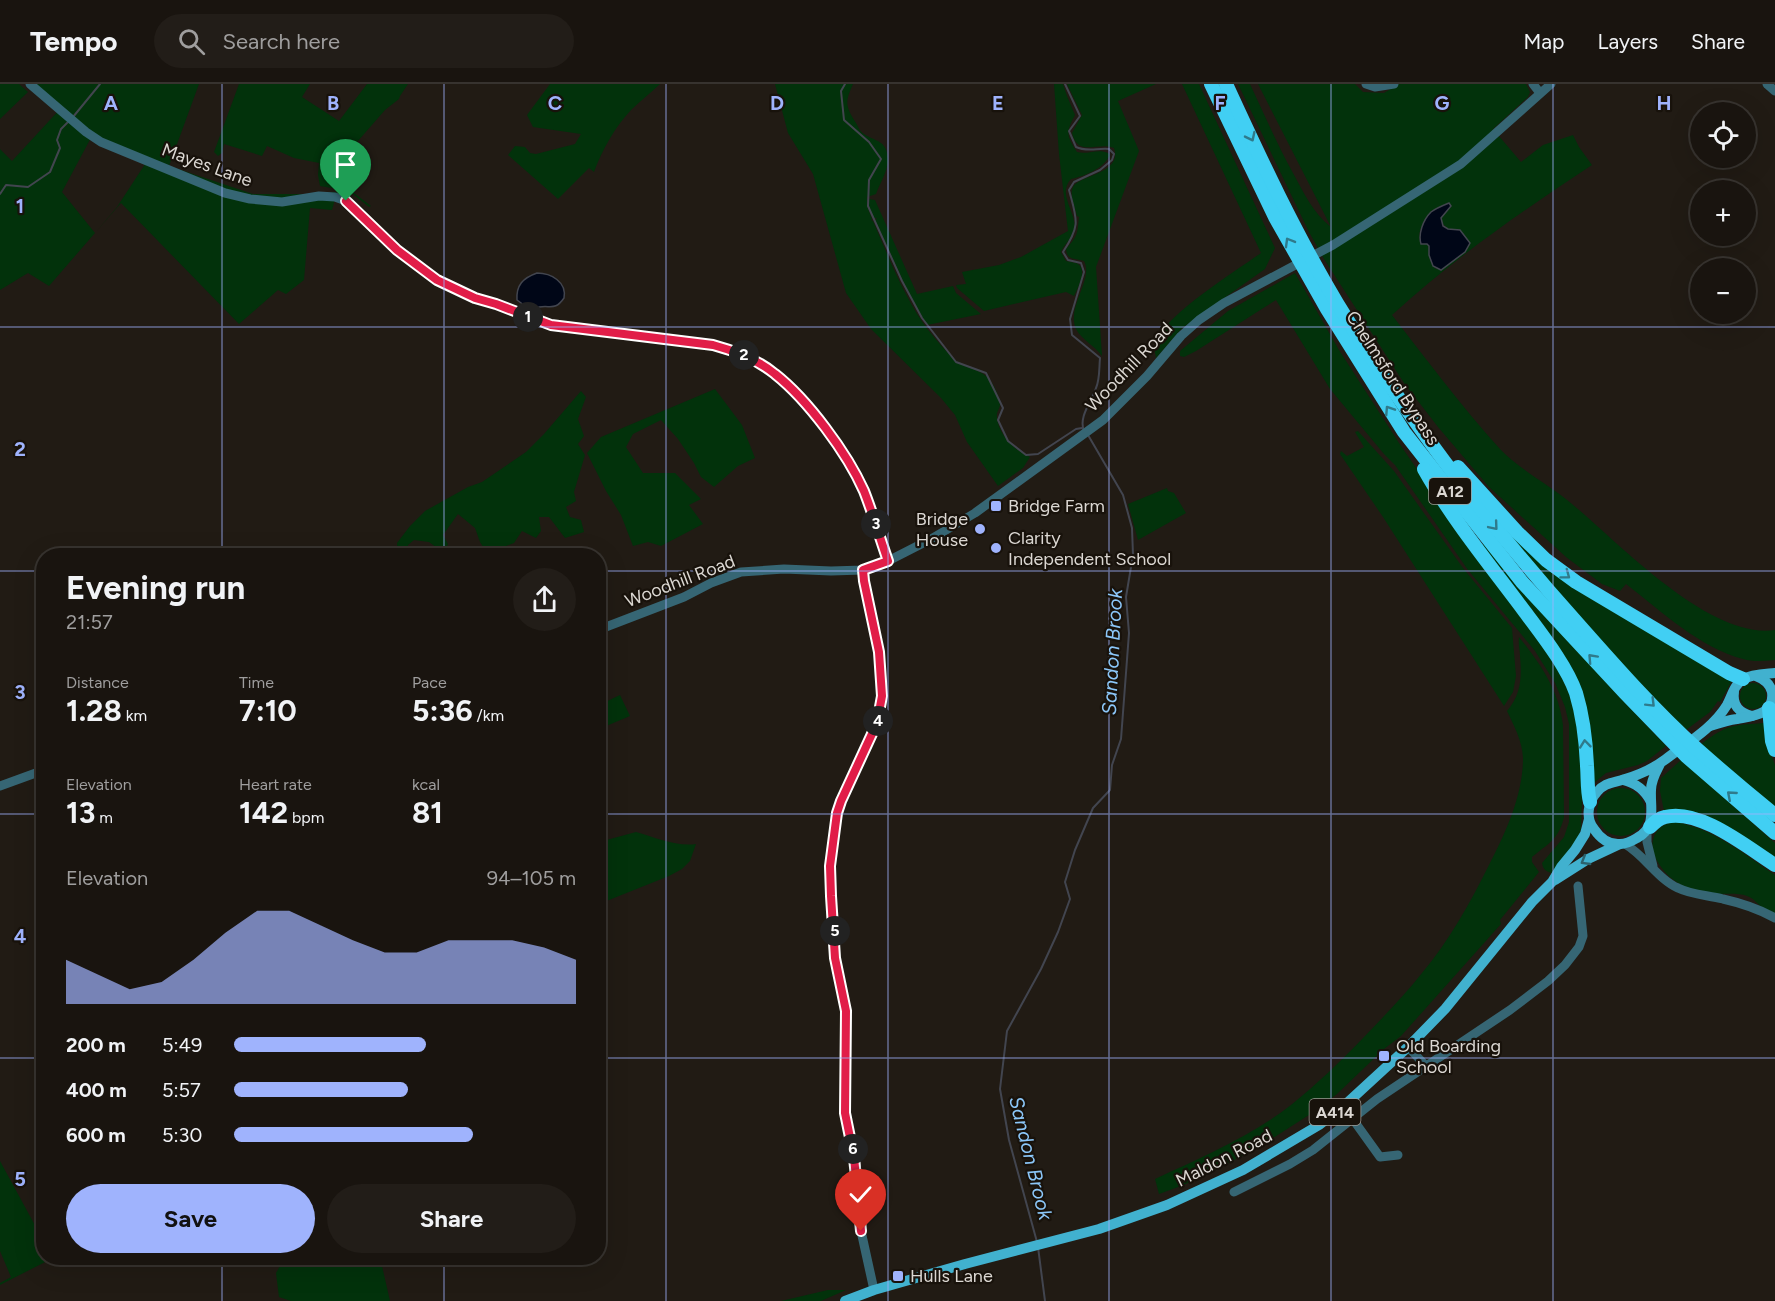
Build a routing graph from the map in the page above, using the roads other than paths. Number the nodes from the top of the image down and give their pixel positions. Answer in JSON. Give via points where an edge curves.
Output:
{"nodes":[{"id":1,"x":30,"y":84,"type":"edge"},
{"id":2,"x":1211,"y":84,"type":"edge"},
{"id":3,"x":1226,"y":84,"type":"edge"},
{"id":4,"x":1366,"y":84,"type":"edge"},
{"id":5,"x":1394,"y":84,"type":"edge"},
{"id":6,"x":1533,"y":84,"type":"edge"},
{"id":7,"x":1551,"y":84,"type":"edge"},
{"id":8,"x":1767,"y":84,"type":"edge"},
{"id":9,"x":1775,"y":91,"type":"edge"},
{"id":10,"x":1540,"y":93,"type":"junction"},
{"id":11,"x":1409,"y":412,"type":"junction"},
{"id":12,"x":1404,"y":432,"type":"junction"},
{"id":13,"x":888,"y":561,"type":"junction"},
{"id":14,"x":863,"y":570,"type":"junction"},
{"id":15,"x":606,"y":627,"type":"edge"},
{"id":16,"x":1775,"y":673,"type":"edge"},
{"id":17,"x":1749,"y":678,"type":"junction"},
{"id":18,"x":1734,"y":692,"type":"junction"},
{"id":19,"x":1772,"y":701,"type":"edge"},
{"id":20,"x":1752,"y":716,"type":"junction"},
{"id":21,"x":1707,"y":727,"type":"junction"},
{"id":22,"x":1775,"y":750,"type":"edge"},
{"id":23,"x":1660,"y":764,"type":"junction"},
{"id":24,"x":36,"y":773,"type":"edge"},
{"id":25,"x":1622,"y":780,"type":"junction"},
{"id":26,"x":0,"y":786,"type":"edge"},
{"id":27,"x":1590,"y":802,"type":"junction"},
{"id":28,"x":1652,"y":804,"type":"junction"},
{"id":29,"x":1775,"y":815,"type":"edge"},
{"id":30,"x":1589,"y":819,"type":"junction"},
{"id":31,"x":1648,"y":829,"type":"junction"},
{"id":32,"x":1775,"y":833,"type":"edge"},
{"id":33,"x":1623,"y":844,"type":"junction"},
{"id":34,"x":1775,"y":865,"type":"edge"},
{"id":35,"x":1653,"y":866,"type":"junction"},
{"id":36,"x":1552,"y":882,"type":"junction"},
{"id":37,"x":1578,"y":886,"type":"dead end"},
{"id":38,"x":1775,"y":918,"type":"edge"},
{"id":39,"x":1408,"y":1047,"type":"junction"},
{"id":40,"x":1426,"y":1066,"type":"junction"},
{"id":41,"x":1352,"y":1118,"type":"junction"},
{"id":42,"x":1398,"y":1155,"type":"dead end"},
{"id":43,"x":1234,"y":1192,"type":"dead end"},
{"id":44,"x":873,"y":1290,"type":"junction"},
{"id":45,"x":845,"y":1301,"type":"edge"}],
"edges":[{"from":1,"to":13,"type":"street","name":"Mayes Lane","via":[[101,142],[225,193],[250,200],[282,202],[319,196],[346,201],[397,250],[437,280],[475,298],[551,325],[713,345],[755,360],[808,407],[851,466]]},
{"from":12,"to":2,"type":"highway","name":"Chelmsford Bypass","number":"A12","one_way":true,"via":[[1275,217]]},
{"from":3,"to":11,"type":"highway","name":"Chelmsford Bypass","number":"A12","one_way":true,"via":[[1300,237],[1336,301]]},
{"from":4,"to":5,"type":"street"},
{"from":6,"to":10,"type":"street"},
{"from":7,"to":10,"type":"street","name":"Woodhill Road"},
{"from":8,"to":9,"type":"street"},
{"from":10,"to":13,"type":"street","name":"Woodhill Road","via":[[1461,164],[1333,245],[1199,320],[1103,420],[975,513]]},
{"from":11,"to":17,"type":"highway","number":"A12","one_way":true,"via":[[1546,560],[1729,674]]},
{"from":11,"to":29,"type":"highway","name":"Chelmsford Bypass","number":"A12","one_way":true,"via":[[1481,511],[1594,643],[1696,748]]},
{"from":27,"to":12,"type":"highway","number":"A12","one_way":true,"via":[[1581,716],[1566,673],[1433,485]]},
{"from":32,"to":12,"type":"highway","name":"Chelmsford Bypass","number":"A12","one_way":true,"via":[[1686,756],[1624,693],[1522,582]]},
{"from":13,"to":14,"type":"street","name":"Woodhill Road"},
{"from":14,"to":15,"type":"street","name":"Woodhill Road","via":[[741,572]]},
{"from":14,"to":44,"type":"street","via":[[879,652],[882,696],[877,723],[837,813],[830,866],[835,958],[846,1011],[845,1113]]},
{"from":16,"to":17,"type":"main road"},
{"from":17,"to":18,"type":"main road"},
{"from":17,"to":19,"type":"main road","via":[[1763,679],[1769,684]]},
{"from":18,"to":20,"type":"main road","via":[[1736,707]]},
{"from":18,"to":21,"type":"main road"},
{"from":19,"to":20,"type":"main road","via":[[1764,713]]},
{"from":19,"to":22,"type":"highway"},
{"from":20,"to":21,"type":"main road"},
{"from":21,"to":23,"type":"main road"},
{"from":23,"to":25,"type":"main road"},
{"from":23,"to":28,"type":"main road","via":[[1653,779]]},
{"from":24,"to":26,"type":"street"},
{"from":25,"to":27,"type":"main road","via":[[1601,787]]},
{"from":25,"to":28,"type":"main road","via":[[1640,786]]},
{"from":27,"to":30,"type":"main road"},
{"from":28,"to":31,"type":"main road"},
{"from":30,"to":33,"type":"main road","via":[[1599,837]]},
{"from":30,"to":36,"type":"main road","name":"Maldon Road","number":"A414","via":[[1585,834]]},
{"from":31,"to":33,"type":"main road"},
{"from":31,"to":34,"type":"highway","via":[[1666,816],[1702,821]]},
{"from":31,"to":35,"type":"street"},
{"from":33,"to":35,"type":"street"},
{"from":33,"to":36,"type":"main road","name":"Maldon Road","number":"A414","one_way":true,"via":[[1588,859]]},
{"from":35,"to":38,"type":"street","via":[[1678,888],[1723,898]]},
{"from":36,"to":39,"type":"main road","name":"Maldon Road","number":"A414"},
{"from":37,"to":40,"type":"street","name":"Maldon Road","via":[[1583,936],[1565,965],[1510,1010]]},
{"from":39,"to":40,"type":"street"},
{"from":39,"to":44,"type":"main road","name":"Maldon Road","number":"A414","via":[[1319,1125],[1243,1170],[1167,1205],[1099,1229]]},
{"from":40,"to":41,"type":"street","name":"Maldon Road"},
{"from":41,"to":42,"type":"street","via":[[1380,1157]]},
{"from":41,"to":43,"type":"street","name":"Maldon Road","via":[[1313,1150]]},
{"from":44,"to":45,"type":"main road","number":"A414"}]}
